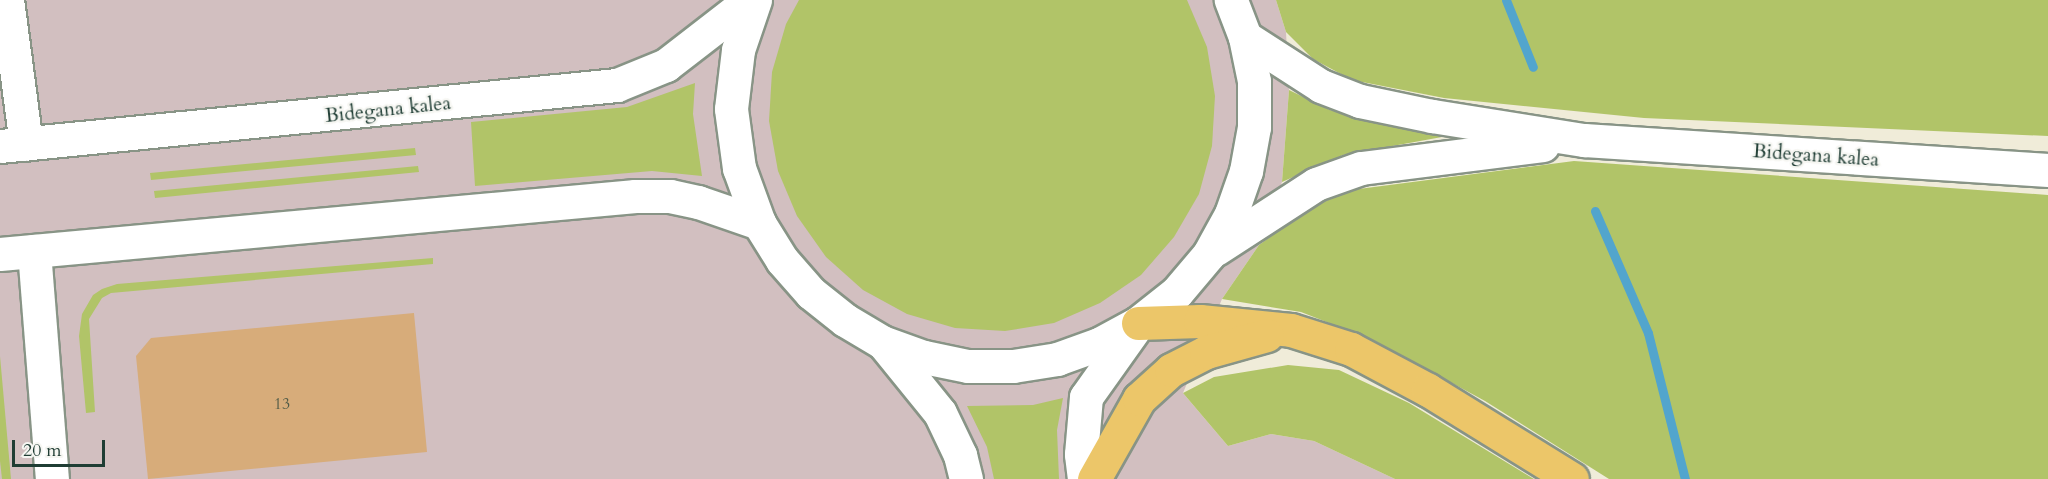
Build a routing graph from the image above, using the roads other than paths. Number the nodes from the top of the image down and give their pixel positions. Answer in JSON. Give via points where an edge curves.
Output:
{"nodes":[{"id":1,"x":7,"y":0,"type":"edge"},
{"id":2,"x":750,"y":0,"type":"edge"},
{"id":3,"x":755,"y":0,"type":"edge"},
{"id":4,"x":1231,"y":0,"type":"edge"},
{"id":5,"x":1245,"y":37,"type":"junction"},
{"id":6,"x":1584,"y":140,"type":"junction"},
{"id":7,"x":13,"y":145,"type":"edge"},
{"id":8,"x":2048,"y":170,"type":"edge"},
{"id":9,"x":759,"y":223,"type":"junction"},
{"id":10,"x":34,"y":251,"type":"junction"},
{"id":11,"x":0,"y":254,"type":"edge"},
{"id":12,"x":1209,"y":254,"type":"junction"},
{"id":13,"x":1138,"y":323,"type":"junction"},
{"id":14,"x":1291,"y":330,"type":"junction"},
{"id":15,"x":882,"y":342,"type":"junction"},
{"id":16,"x":51,"y":479,"type":"edge"},
{"id":17,"x":966,"y":479,"type":"edge"},
{"id":18,"x":1084,"y":479,"type":"edge"},
{"id":19,"x":1094,"y":479,"type":"edge"},
{"id":20,"x":1572,"y":479,"type":"edge"}],
"edges":[{"from":1,"to":7,"type":"street"},
{"from":2,"to":7,"type":"street","name":"Bidegana kalea","via":[[666,65],[617,86]]},
{"from":3,"to":9,"type":"street","via":[[738,50],[731,109],[739,168]]},
{"from":4,"to":5,"type":"street"},
{"from":5,"to":6,"type":"street","name":"Bidegana kalea","via":[[1321,87],[1360,101]]},
{"from":5,"to":12,"type":"street","via":[[1254,81],[1252,138],[1246,171],[1231,214]]},
{"from":6,"to":8,"type":"street","name":"Bidegana kalea"},
{"from":6,"to":12,"type":"street","name":"Bidegana kalea","via":[[1361,168],[1316,184]]},
{"from":9,"to":10,"type":"street","via":[[698,202],[670,196],[635,196]]},
{"from":9,"to":15,"type":"street","via":[[782,260],[811,293]]},
{"from":10,"to":11,"type":"street"},
{"from":10,"to":16,"type":"street"},
{"from":12,"to":13,"type":"street","via":[[1177,292]]},
{"from":13,"to":14,"type":"highway","via":[[1200,321]]},
{"from":13,"to":15,"type":"street","via":[[1099,344],[1057,359],[1013,366],[968,366],[924,357]]},
{"from":13,"to":18,"type":"street","via":[[1086,397],[1081,454]]},
{"from":14,"to":19,"type":"highway","via":[[1206,352],[1171,370],[1138,399]]},
{"from":14,"to":20,"type":"highway","via":[[1351,349],[1428,390]]},
{"from":15,"to":17,"type":"street","via":[[940,413],[960,454]]}]}
